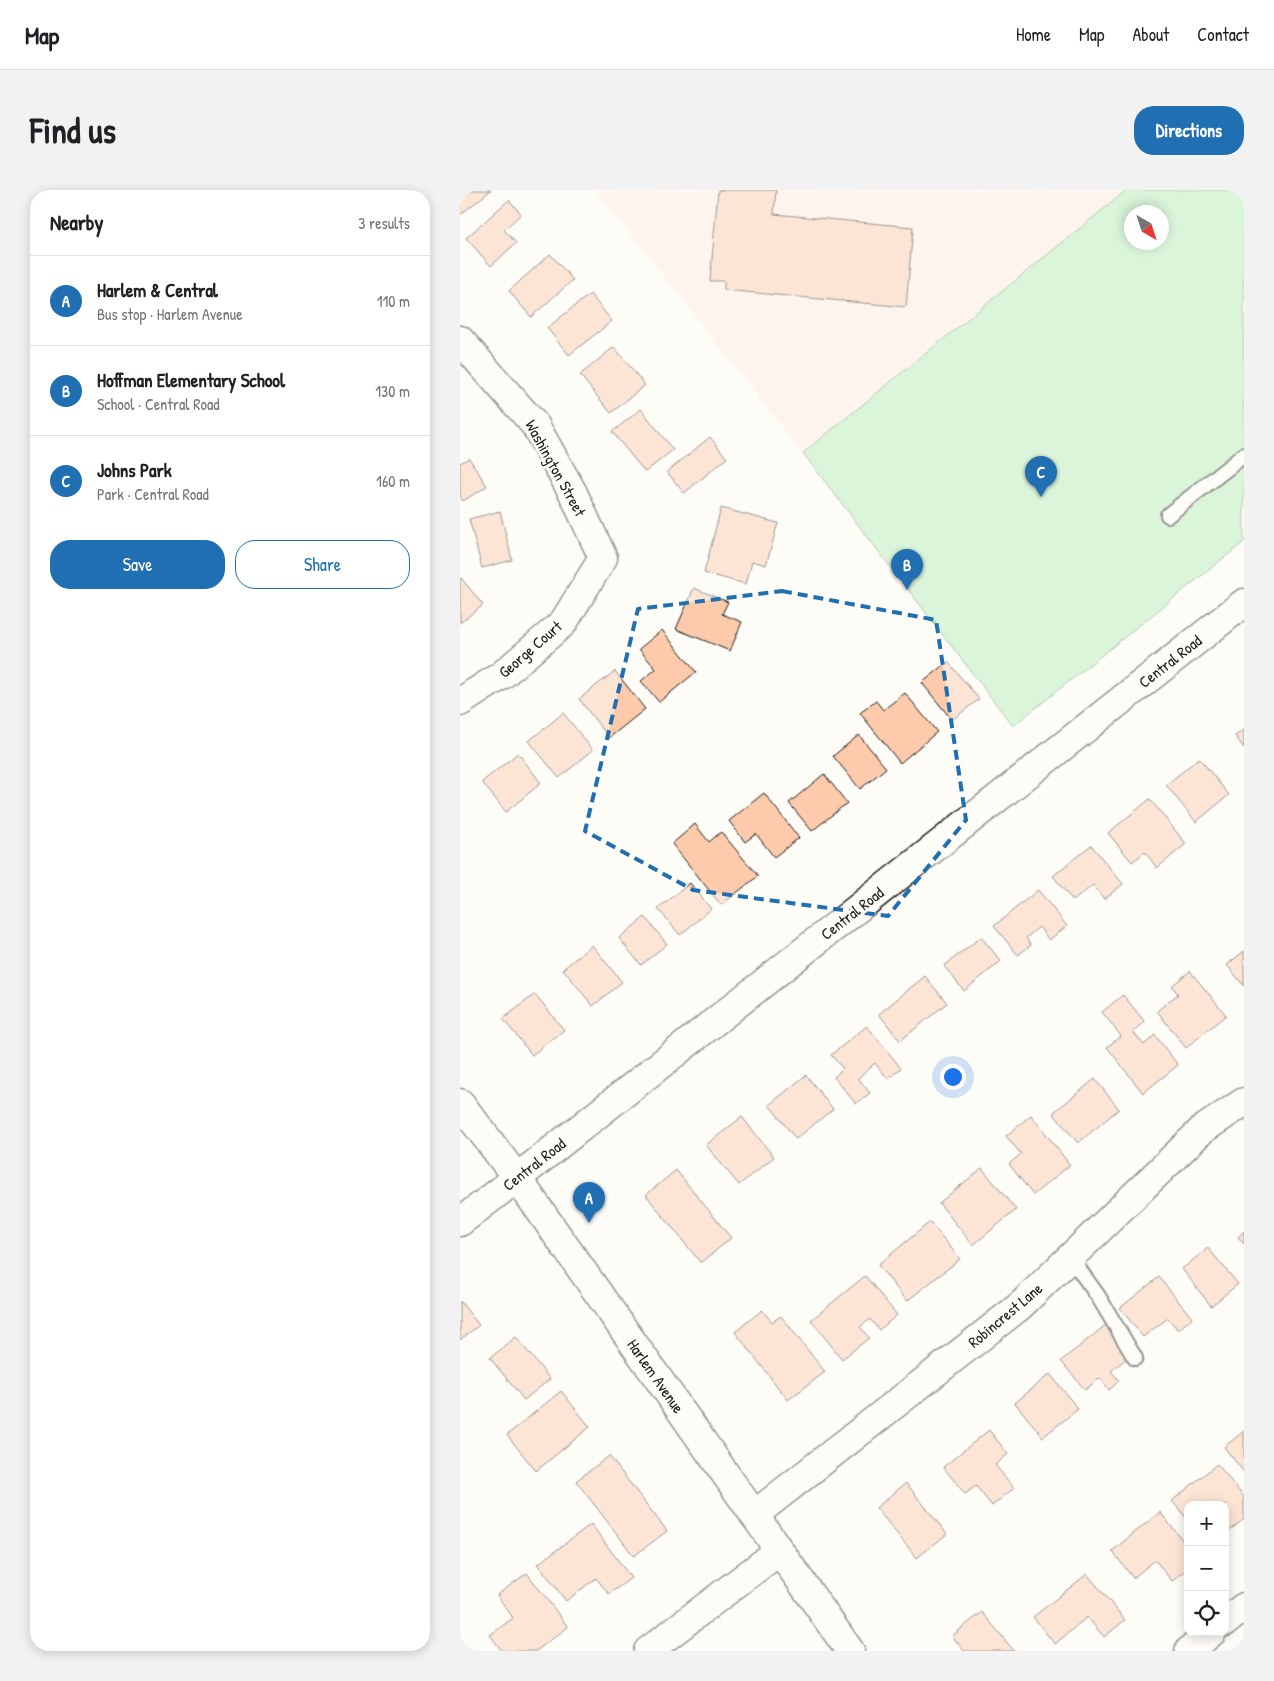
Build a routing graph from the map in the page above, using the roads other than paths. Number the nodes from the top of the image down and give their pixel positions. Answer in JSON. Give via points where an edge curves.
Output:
{"nodes":[{"id":1,"x":460,"y":340,"type":"edge"},
{"id":2,"x":1244,"y":455,"type":"edge"},
{"id":3,"x":1168,"y":515,"type":"dead end"},
{"id":4,"x":603,"y":558,"type":"joint"},
{"id":5,"x":1244,"y":603,"type":"edge"},
{"id":6,"x":460,"y":702,"type":"edge"},
{"id":7,"x":1244,"y":1102,"type":"edge"},
{"id":8,"x":460,"y":1103,"type":"edge"},
{"id":9,"x":517,"y":1178,"type":"junction"},
{"id":10,"x":460,"y":1222,"type":"edge"},
{"id":11,"x":1070,"y":1257,"type":"junction"},
{"id":12,"x":1135,"y":1358,"type":"dead end"},
{"id":13,"x":754,"y":1515,"type":"junction"},
{"id":14,"x":779,"y":1551,"type":"junction"},
{"id":15,"x":1244,"y":1606,"type":"edge"},
{"id":16,"x":1229,"y":1619,"type":"edge"},
{"id":17,"x":1207,"y":1636,"type":"edge"},
{"id":18,"x":648,"y":1651,"type":"edge"},
{"id":19,"x":850,"y":1651,"type":"edge"},
{"id":20,"x":1189,"y":1651,"type":"edge"}],
"edges":[{"from":1,"to":4,"type":"main road","name":"Washington Street","via":[[535,425],[573,493]]},
{"from":2,"to":3,"type":"lane"},
{"from":4,"to":6,"type":"main road","name":"George Court","via":[[563,623],[502,675]]},
{"from":5,"to":9,"type":"main road","name":"Central Road"},
{"from":7,"to":11,"type":"main road","name":"Robincrest Lane","via":[[1202,1130]]},
{"from":8,"to":9,"type":"main road","name":"Harlem Avenue"},
{"from":9,"to":10,"type":"main road","name":"Central Road"},
{"from":9,"to":13,"type":"main road","name":"Harlem Avenue"},
{"from":11,"to":12,"type":"lane"},
{"from":11,"to":13,"type":"main road","name":"Robincrest Lane","via":[[1020,1306]]},
{"from":13,"to":14,"type":"main road","name":"Harlem Avenue"},
{"from":14,"to":18,"type":"main road"},
{"from":14,"to":19,"type":"main road","name":"Harlem Avenue"},
{"from":15,"to":16,"type":"main road"},
{"from":17,"to":20,"type":"main road"}]}
